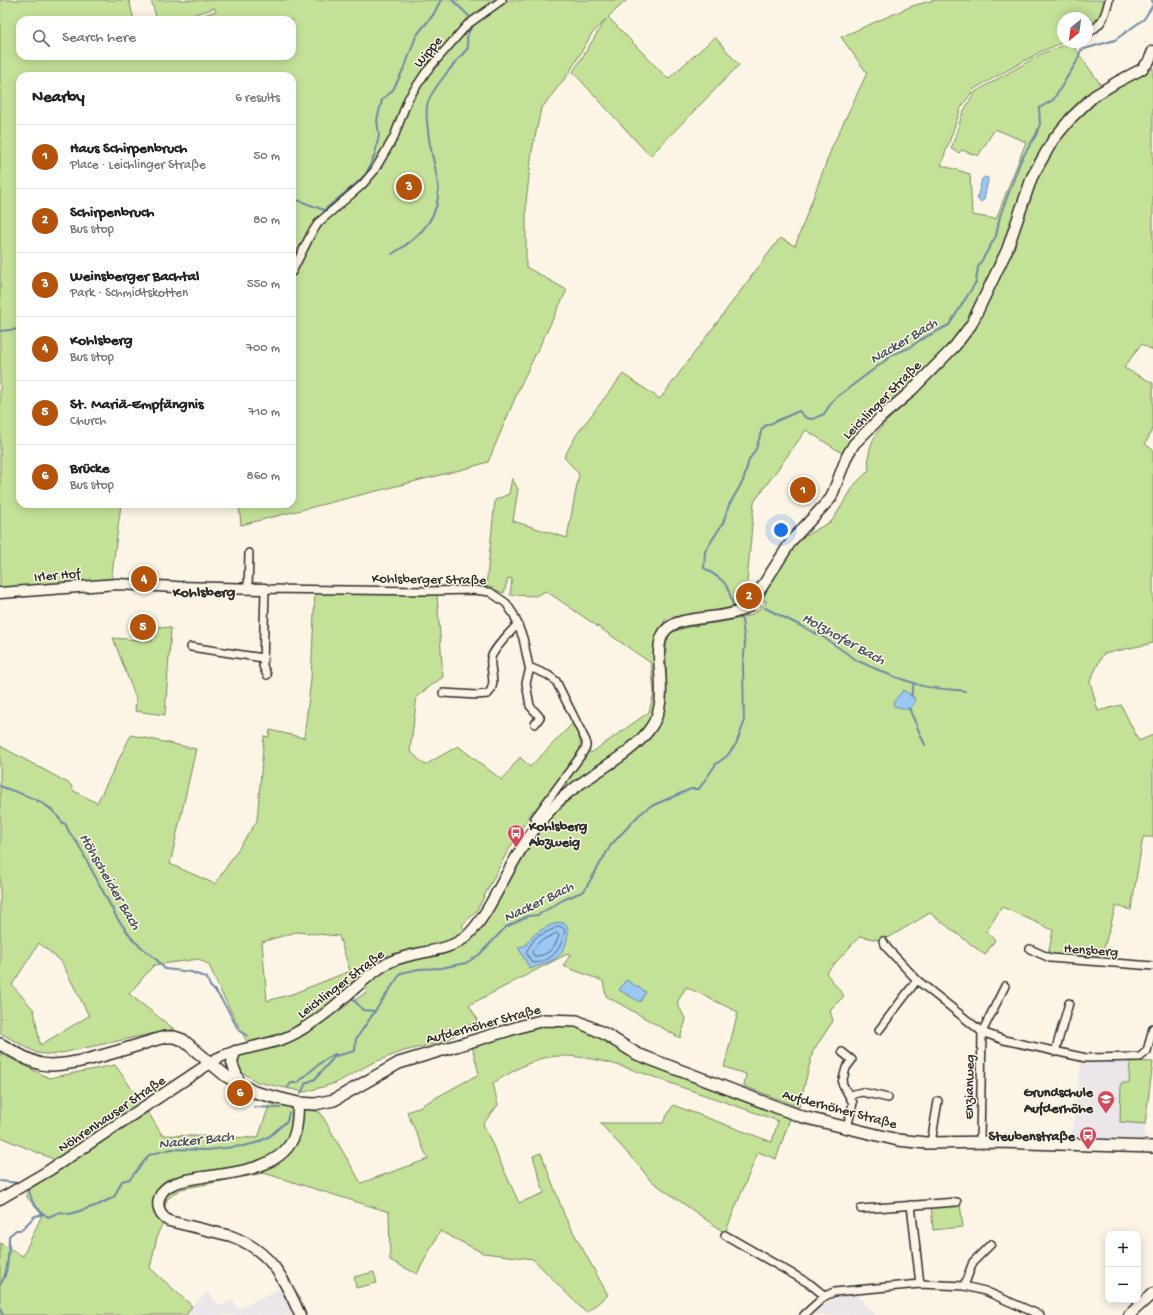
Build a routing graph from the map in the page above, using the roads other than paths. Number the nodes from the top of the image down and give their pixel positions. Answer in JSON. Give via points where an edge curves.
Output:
{"nodes":[{"id":1,"x":502,"y":0,"type":"edge"},
{"id":2,"x":1109,"y":0,"type":"edge"},
{"id":3,"x":1093,"y":30,"type":"edge"},
{"id":4,"x":1153,"y":51,"type":"edge"},
{"id":5,"x":296,"y":265,"type":"edge"},
{"id":6,"x":250,"y":553,"type":"dead end"},
{"id":7,"x":117,"y":584,"type":"joint"},
{"id":8,"x":248,"y":588,"type":"junction"},
{"id":9,"x":265,"y":589,"type":"junction"},
{"id":10,"x":0,"y":593,"type":"edge"},
{"id":11,"x":518,"y":624,"type":"junction"},
{"id":12,"x":191,"y":647,"type":"dead end"},
{"id":13,"x":263,"y":658,"type":"junction"},
{"id":14,"x":530,"y":668,"type":"junction"},
{"id":15,"x":267,"y":675,"type":"dead end"},
{"id":16,"x":444,"y":693,"type":"dead end"},
{"id":17,"x":535,"y":724,"type":"dead end"},
{"id":18,"x":537,"y":825,"type":"junction"},
{"id":19,"x":883,"y":941,"type":"dead end"},
{"id":20,"x":1030,"y":949,"type":"dead end"},
{"id":21,"x":1153,"y":966,"type":"edge"},
{"id":22,"x":917,"y":980,"type":"junction"},
{"id":23,"x":1005,"y":986,"type":"dead end"},
{"id":24,"x":1069,"y":1004,"type":"dead end"},
{"id":25,"x":1153,"y":1028,"type":"edge"},
{"id":26,"x":879,"y":1030,"type":"dead end"},
{"id":27,"x":982,"y":1032,"type":"junction"},
{"id":28,"x":0,"y":1044,"type":"edge"},
{"id":29,"x":235,"y":1051,"type":"junction"},
{"id":30,"x":842,"y":1052,"type":"dead end"},
{"id":31,"x":1055,"y":1052,"type":"junction"},
{"id":32,"x":210,"y":1063,"type":"junction"},
{"id":33,"x":241,"y":1086,"type":"junction"},
{"id":34,"x":849,"y":1095,"type":"junction"},
{"id":35,"x":888,"y":1098,"type":"dead end"},
{"id":36,"x":938,"y":1101,"type":"dead end"},
{"id":37,"x":298,"y":1103,"type":"junction"},
{"id":38,"x":847,"y":1128,"type":"junction"},
{"id":39,"x":980,"y":1142,"type":"junction"},
{"id":40,"x":931,"y":1143,"type":"junction"},
{"id":41,"x":1153,"y":1147,"type":"edge"},
{"id":42,"x":0,"y":1199,"type":"edge"},
{"id":43,"x":957,"y":1202,"type":"dead end"},
{"id":44,"x":911,"y":1205,"type":"junction"},
{"id":45,"x":861,"y":1210,"type":"dead end"},
{"id":46,"x":725,"y":1235,"type":"dead end"},
{"id":47,"x":991,"y":1244,"type":"dead end"},
{"id":48,"x":920,"y":1284,"type":"junction"},
{"id":49,"x":964,"y":1286,"type":"junction"},
{"id":50,"x":1153,"y":1293,"type":"edge"},
{"id":51,"x":825,"y":1296,"type":"junction"},
{"id":52,"x":300,"y":1315,"type":"edge"},
{"id":53,"x":804,"y":1315,"type":"edge"},
{"id":54,"x":1040,"y":1315,"type":"edge"},
{"id":55,"x":1129,"y":1315,"type":"edge"}],
"edges":[{"from":1,"to":5,"type":"street","name":"Wippe","via":[[467,25],[426,72],[408,99],[394,137],[370,177],[319,222]]},
{"from":2,"to":3,"type":"street","via":[[1104,20]]},
{"from":4,"to":18,"type":"main road","name":"Leichlinger Straße","via":[[1142,69],[1094,96],[1072,117],[1041,158],[1007,250],[972,325],[908,394],[854,444],[831,498],[792,540],[752,601],[741,610],[680,623],[667,629],[662,638],[660,651],[661,703],[652,726],[630,748],[559,800]]},
{"from":6,"to":8,"type":"street"},
{"from":7,"to":8,"type":"main road","name":"Kohlsberger Straße"},
{"from":7,"to":10,"type":"main road","name":"Irler Hof"},
{"from":8,"to":9,"type":"main road","name":"Kohlsberger Straße"},
{"from":9,"to":11,"type":"street","name":"Kohlsberger Straße","via":[[483,590],[506,603]]},
{"from":9,"to":13,"type":"street"},
{"from":11,"to":14,"type":"street","name":"Kohlsberger Straße"},
{"from":11,"to":16,"type":"street","via":[[491,657],[493,680],[488,694]]},
{"from":12,"to":13,"type":"street"},
{"from":13,"to":15,"type":"street"},
{"from":14,"to":17,"type":"street","via":[[526,683],[530,706],[540,717]]},
{"from":14,"to":18,"type":"street","via":[[556,681],[587,744],[535,818]]},
{"from":18,"to":29,"type":"main road","name":"Leichlinger Straße","via":[[483,916],[466,936],[447,947],[412,954],[386,964],[364,979],[334,1006],[290,1036]]},
{"from":19,"to":22,"type":"street"},
{"from":20,"to":21,"type":"street","name":"Hensberg","via":[[1050,958]]},
{"from":22,"to":26,"type":"street"},
{"from":22,"to":27,"type":"street"},
{"from":23,"to":27,"type":"street","name":"Enzianweg"},
{"from":24,"to":31,"type":"street"},
{"from":25,"to":31,"type":"street","via":[[1150,1046],[1140,1057],[1086,1058]]},
{"from":27,"to":31,"type":"street"},
{"from":27,"to":39,"type":"street","name":"Enzianweg"},
{"from":28,"to":32,"type":"main road","name":"Aufderhöher Straße","via":[[33,1062],[56,1065],[172,1037],[189,1044]]},
{"from":29,"to":32,"type":"main road","name":"Leichlinger Straße"},
{"from":29,"to":33,"type":"main road","via":[[232,1063]]},
{"from":30,"to":34,"type":"street","via":[[852,1060],[846,1068],[842,1083]]},
{"from":32,"to":33,"type":"main road","name":"Aufderhöher Straße"},
{"from":32,"to":42,"type":"main road","name":"Nöhrenhauser Straße","via":[[23,1187]]},
{"from":33,"to":37,"type":"main road","name":"Aufderhöher Straße"},
{"from":34,"to":35,"type":"street","via":[[862,1092]]},
{"from":34,"to":38,"type":"street","via":[[853,1105]]},
{"from":36,"to":40,"type":"street"},
{"from":37,"to":38,"type":"main road","name":"Aufderhöher Straße","via":[[315,1104],[329,1101],[382,1071],[418,1057],[537,1022],[563,1020],[577,1021],[638,1054],[764,1103],[803,1117]]},
{"from":37,"to":52,"type":"main road","via":[[295,1133],[280,1154],[248,1169],[170,1185],[160,1195],[158,1208],[161,1216],[169,1221],[232,1236],[261,1252],[281,1275]]},
{"from":38,"to":40,"type":"main road","name":"Aufderhöher Straße","via":[[898,1140]]},
{"from":39,"to":40,"type":"main road","name":"Aufderhöher Straße"},
{"from":39,"to":41,"type":"main road","name":"Aufderhöher Straße"},
{"from":43,"to":44,"type":"street"},
{"from":44,"to":45,"type":"street"},
{"from":44,"to":48,"type":"street"},
{"from":46,"to":51,"type":"street","via":[[820,1290]]},
{"from":47,"to":49,"type":"street","via":[[973,1262]]},
{"from":48,"to":49,"type":"street"},
{"from":48,"to":51,"type":"street","via":[[842,1291]]},
{"from":49,"to":54,"type":"street","via":[[985,1291]]},
{"from":50,"to":55,"type":"main road"},
{"from":51,"to":53,"type":"street"}]}
